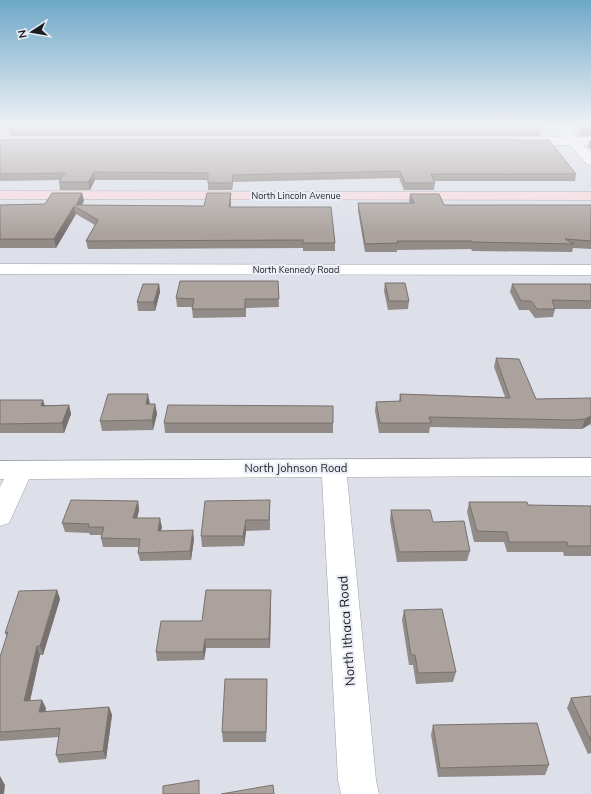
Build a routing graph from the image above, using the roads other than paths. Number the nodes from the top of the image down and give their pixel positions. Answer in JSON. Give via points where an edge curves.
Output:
{"nodes":[{"id":1,"x":0,"y":195,"type":"edge"},
{"id":2,"x":591,"y":196,"type":"edge"},
{"id":3,"x":0,"y":269,"type":"edge"},
{"id":4,"x":591,"y":270,"type":"edge"},
{"id":5,"x":591,"y":467,"type":"edge"},
{"id":6,"x":334,"y":468,"type":"junction"},
{"id":7,"x":10,"y":470,"type":"edge"},
{"id":8,"x":0,"y":516,"type":"edge"},
{"id":9,"x":360,"y":794,"type":"edge"}],
"edges":[{"from":1,"to":2,"type":"street","name":"North Lincoln Avenue"},
{"from":3,"to":4,"type":"street","name":"North Kennedy Road"},
{"from":5,"to":6,"type":"street","name":"North Johnson Road"},
{"from":6,"to":7,"type":"street","name":"North Johnson Road"},
{"from":6,"to":9,"type":"street","name":"North Ithaca Road"},
{"from":7,"to":8,"type":"street"}]}
